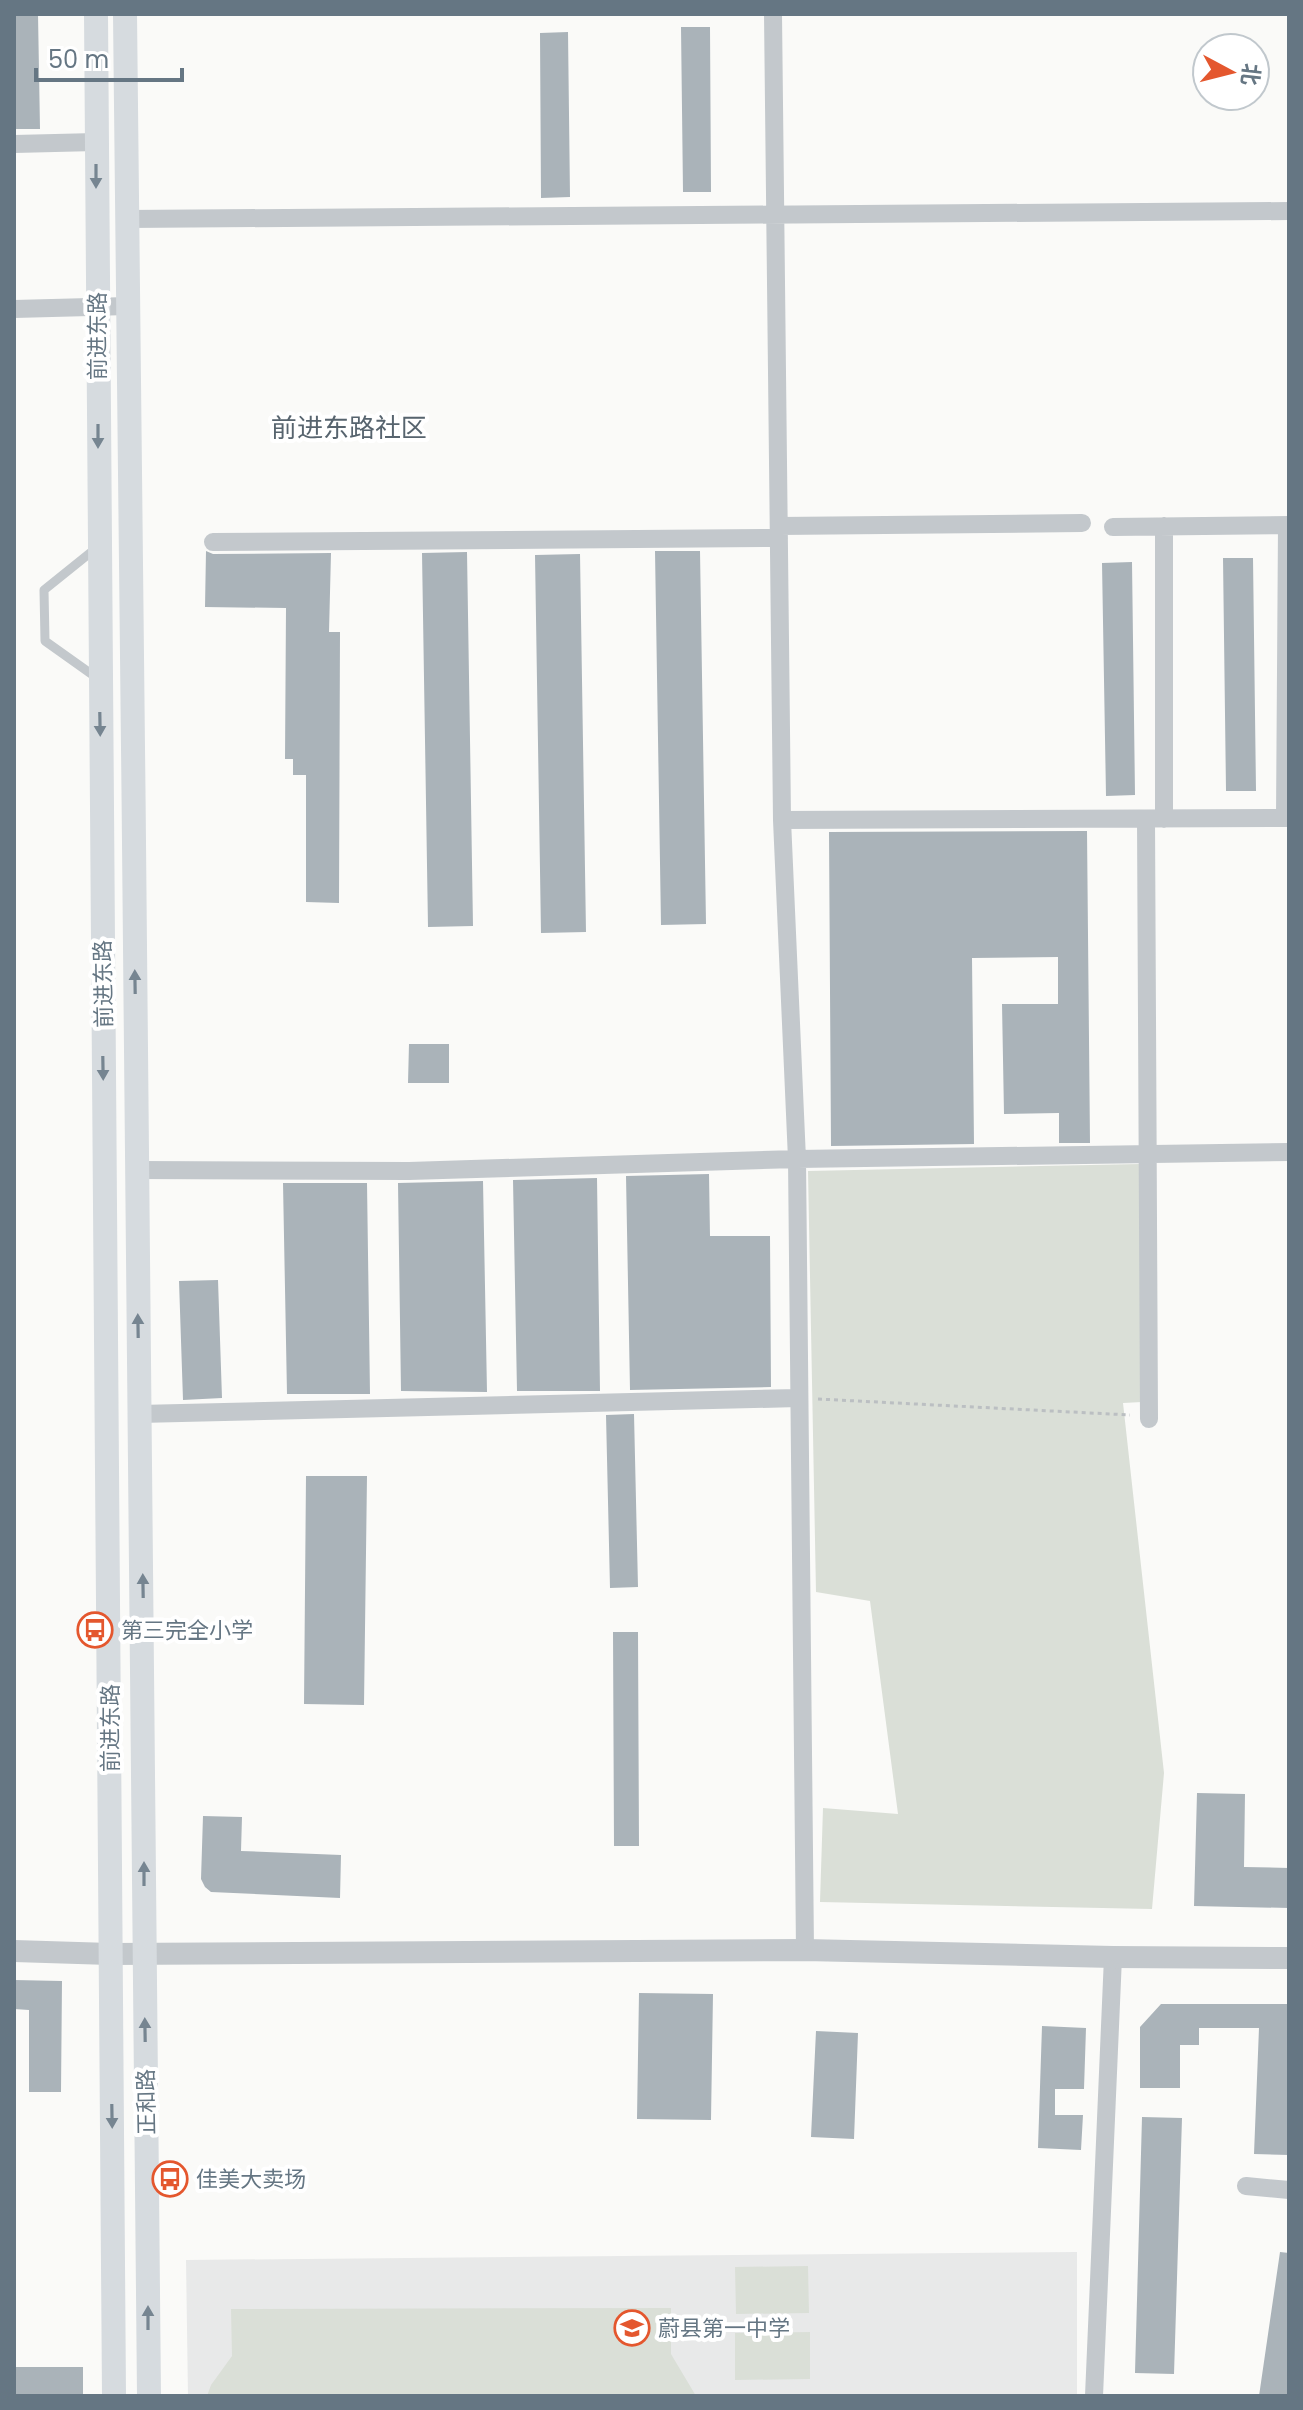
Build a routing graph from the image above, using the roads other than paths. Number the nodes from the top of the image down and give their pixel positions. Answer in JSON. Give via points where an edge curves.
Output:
{"nodes":[{"id":1,"x":96,"y":14,"type":"edge"},
{"id":2,"x":125,"y":14,"type":"edge"},
{"id":3,"x":773,"y":14,"type":"edge"},
{"id":4,"x":96,"y":142,"type":"junction"},
{"id":5,"x":14,"y":144,"type":"edge"},
{"id":6,"x":1289,"y":211,"type":"edge"},
{"id":7,"x":776,"y":215,"type":"junction"},
{"id":8,"x":127,"y":219,"type":"junction"},
{"id":9,"x":128,"y":306,"type":"junction"},
{"id":10,"x":97,"y":307,"type":"junction"},
{"id":11,"x":14,"y":309,"type":"edge"},
{"id":12,"x":1082,"y":523,"type":"dead end"},
{"id":13,"x":1288,"y":525,"type":"edge"},
{"id":14,"x":1164,"y":526,"type":"junction"},
{"id":15,"x":1113,"y":527,"type":"dead end"},
{"id":16,"x":779,"y":532,"type":"junction"},
{"id":17,"x":213,"y":542,"type":"dead end"},
{"id":18,"x":98,"y":547,"type":"junction"},
{"id":19,"x":99,"y":680,"type":"junction"},
{"id":20,"x":1287,"y":818,"type":"edge"},
{"id":21,"x":1155,"y":819,"type":"junction"},
{"id":22,"x":782,"y":820,"type":"junction"},
{"id":23,"x":1289,"y":1152,"type":"edge"},
{"id":24,"x":1147,"y":1154,"type":"junction"},
{"id":25,"x":797,"y":1159,"type":"junction"},
{"id":26,"x":137,"y":1170,"type":"junction"},
{"id":27,"x":798,"y":1398,"type":"junction"},
{"id":28,"x":139,"y":1414,"type":"junction"},
{"id":29,"x":1149,"y":1419,"type":"road end"},
{"id":30,"x":805,"y":1950,"type":"junction"},
{"id":31,"x":14,"y":1951,"type":"edge"},
{"id":32,"x":144,"y":1952,"type":"junction"},
{"id":33,"x":110,"y":1954,"type":"junction"},
{"id":34,"x":1113,"y":1957,"type":"junction"},
{"id":35,"x":1289,"y":1958,"type":"edge"},
{"id":36,"x":1246,"y":2186,"type":"dead end"},
{"id":37,"x":1289,"y":2190,"type":"edge"},
{"id":38,"x":114,"y":2396,"type":"edge"},
{"id":39,"x":149,"y":2396,"type":"edge"},
{"id":40,"x":1094,"y":2396,"type":"edge"}],
"edges":[{"from":1,"to":4,"type":"main road","name":"前进东路"},
{"from":2,"to":8,"type":"main road","name":"前进东路"},
{"from":3,"to":7,"type":"street"},
{"from":4,"to":5,"type":"street"},
{"from":4,"to":10,"type":"main road","name":"前进东路","one_way":true},
{"from":6,"to":7,"type":"street"},
{"from":7,"to":8,"type":"street"},
{"from":7,"to":16,"type":"street"},
{"from":8,"to":9,"type":"main road","name":"前进东路"},
{"from":9,"to":10,"type":"street"},
{"from":26,"to":9,"type":"main road","name":"前进东路","one_way":true},
{"from":10,"to":11,"type":"street"},
{"from":10,"to":18,"type":"main road","name":"前进东路","one_way":true},
{"from":12,"to":16,"type":"street"},
{"from":13,"to":14,"type":"street"},
{"from":13,"to":20,"type":"street"},
{"from":14,"to":15,"type":"street"},
{"from":14,"to":21,"type":"street"},
{"from":16,"to":17,"type":"street"},
{"from":16,"to":22,"type":"street"},
{"from":18,"to":19,"type":"main road","name":"前进东路"},
{"from":18,"to":19,"type":"lane","via":[[44,590],[45,641]]},
{"from":19,"to":33,"type":"main road","name":"前进东路","one_way":true},
{"from":20,"to":21,"type":"street"},
{"from":21,"to":22,"type":"street"},
{"from":21,"to":24,"type":"street"},
{"from":22,"to":25,"type":"street"},
{"from":23,"to":24,"type":"street"},
{"from":24,"to":25,"type":"street"},
{"from":24,"to":29,"type":"street"},
{"from":25,"to":26,"type":"street","via":[[409,1171]]},
{"from":25,"to":27,"type":"street"},
{"from":28,"to":26,"type":"main road","name":"前进东路","one_way":true},
{"from":27,"to":28,"type":"street"},
{"from":27,"to":30,"type":"street"},
{"from":32,"to":28,"type":"main road","name":"前进东路","one_way":true},
{"from":30,"to":32,"type":"street"},
{"from":30,"to":34,"type":"street"},
{"from":31,"to":33,"type":"street"},
{"from":32,"to":33,"type":"street"},
{"from":39,"to":32,"type":"main road","name":"正和路","one_way":true},
{"from":33,"to":38,"type":"main road","name":"正和路","one_way":true},
{"from":34,"to":35,"type":"street"},
{"from":34,"to":40,"type":"street"},
{"from":36,"to":37,"type":"street"}]}
